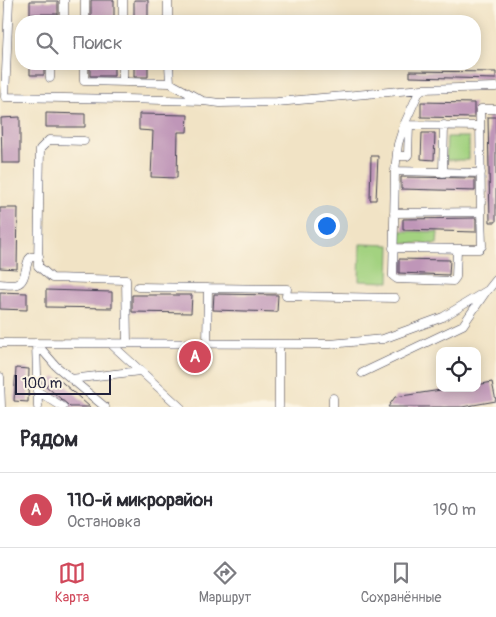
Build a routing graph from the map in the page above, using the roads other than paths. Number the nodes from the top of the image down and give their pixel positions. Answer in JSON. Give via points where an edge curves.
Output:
{"nodes":[{"id":1,"x":9,"y":0,"type":"edge"},
{"id":2,"x":64,"y":0,"type":"edge"},
{"id":3,"x":86,"y":0,"type":"edge"},
{"id":4,"x":123,"y":0,"type":"edge"},
{"id":5,"x":168,"y":0,"type":"edge"},
{"id":6,"x":64,"y":15,"type":"edge"},
{"id":7,"x":85,"y":15,"type":"edge"},
{"id":8,"x":123,"y":15,"type":"edge"},
{"id":9,"x":168,"y":15,"type":"edge"},
{"id":10,"x":50,"y":70,"type":"edge"},
{"id":11,"x":84,"y":70,"type":"edge"},
{"id":12,"x":123,"y":70,"type":"edge"},
{"id":13,"x":169,"y":70,"type":"edge"},
{"id":14,"x":50,"y":78,"type":"dead end"},
{"id":15,"x":123,"y":82,"type":"junction"},
{"id":16,"x":170,"y":83,"type":"junction"},
{"id":17,"x":496,"y":88,"type":"edge"},
{"id":18,"x":422,"y":89,"type":"junction"},
{"id":19,"x":203,"y":101,"type":"junction"},
{"id":20,"x":496,"y":109,"type":"edge"},
{"id":21,"x":407,"y":125,"type":"junction"},
{"id":22,"x":444,"y":125,"type":"junction"},
{"id":23,"x":480,"y":126,"type":"junction"},
{"id":24,"x":84,"y":141,"type":"dead end"},
{"id":25,"x":395,"y":172,"type":"junction"},
{"id":26,"x":443,"y":172,"type":"junction"},
{"id":27,"x":480,"y":173,"type":"junction"},
{"id":28,"x":394,"y":212,"type":"junction"},
{"id":29,"x":481,"y":212,"type":"junction"},
{"id":30,"x":394,"y":248,"type":"junction"},
{"id":31,"x":457,"y":249,"type":"junction"},
{"id":32,"x":38,"y":256,"type":"junction"},
{"id":33,"x":496,"y":280,"type":"edge"},
{"id":34,"x":0,"y":284,"type":"edge"},
{"id":35,"x":138,"y":287,"type":"dead end"},
{"id":36,"x":208,"y":288,"type":"junction"},
{"id":37,"x":488,"y":290,"type":"junction"},
{"id":38,"x":395,"y":298,"type":"dead end"},
{"id":39,"x":0,"y":343,"type":"edge"},
{"id":40,"x":36,"y":343,"type":"junction"},
{"id":41,"x":110,"y":343,"type":"junction"},
{"id":42,"x":127,"y":344,"type":"junction"},
{"id":43,"x":207,"y":344,"type":"junction"},
{"id":44,"x":279,"y":344,"type":"junction"},
{"id":45,"x":140,"y":371,"type":"junction"},
{"id":46,"x":362,"y":373,"type":"dead end"},
{"id":47,"x":0,"y":377,"type":"edge"},
{"id":48,"x":71,"y":379,"type":"junction"},
{"id":49,"x":38,"y":391,"type":"junction"},
{"id":50,"x":333,"y":398,"type":"dead end"},
{"id":51,"x":1,"y":407,"type":"edge"},
{"id":52,"x":38,"y":407,"type":"edge"},
{"id":53,"x":63,"y":407,"type":"edge"},
{"id":54,"x":105,"y":407,"type":"edge"},
{"id":55,"x":180,"y":407,"type":"edge"},
{"id":56,"x":279,"y":407,"type":"edge"},
{"id":57,"x":332,"y":407,"type":"edge"}],
"edges":[{"from":1,"to":19,"type":"street","via":[[4,97]]},
{"from":2,"to":6,"type":"street"},
{"from":3,"to":7,"type":"street"},
{"from":4,"to":8,"type":"street"},
{"from":5,"to":9,"type":"street"},
{"from":10,"to":14,"type":"street"},
{"from":11,"to":15,"type":"street","via":[[84,81]]},
{"from":12,"to":15,"type":"street"},
{"from":13,"to":16,"type":"street"},
{"from":15,"to":16,"type":"street"},
{"from":16,"to":19,"type":"street"},
{"from":17,"to":18,"type":"street"},
{"from":18,"to":19,"type":"street","via":[[277,102]]},
{"from":18,"to":21,"type":"street"},
{"from":20,"to":23,"type":"street","via":[[480,109]]},
{"from":21,"to":22,"type":"street"},
{"from":21,"to":25,"type":"street","via":[[398,144]]},
{"from":22,"to":23,"type":"street"},
{"from":22,"to":26,"type":"street"},
{"from":23,"to":27,"type":"street"},
{"from":24,"to":32,"type":"street","via":[[49,140],[40,149]]},
{"from":25,"to":26,"type":"street"},
{"from":25,"to":28,"type":"street"},
{"from":26,"to":27,"type":"street"},
{"from":27,"to":29,"type":"street"},
{"from":28,"to":29,"type":"street"},
{"from":28,"to":30,"type":"street"},
{"from":29,"to":31,"type":"street","via":[[481,248]]},
{"from":30,"to":31,"type":"street"},
{"from":30,"to":31,"type":"street","via":[[394,278],[453,282]]},
{"from":32,"to":34,"type":"street","via":[[27,262],[21,282]]},
{"from":32,"to":42,"type":"street","via":[[38,266],[52,278],[126,280]]},
{"from":33,"to":37,"type":"street"},
{"from":35,"to":36,"type":"street"},
{"from":36,"to":38,"type":"street","via":[[287,289],[286,296]]},
{"from":36,"to":43,"type":"street"},
{"from":37,"to":44,"type":"street","via":[[443,317],[383,339]]},
{"from":37,"to":46,"type":"street","via":[[463,325]]},
{"from":39,"to":40,"type":"street"},
{"from":40,"to":41,"type":"street"},
{"from":40,"to":48,"type":"street"},
{"from":40,"to":49,"type":"street"},
{"from":41,"to":42,"type":"street"},
{"from":41,"to":45,"type":"street"},
{"from":42,"to":43,"type":"street"},
{"from":43,"to":44,"type":"street"},
{"from":44,"to":56,"type":"street"},
{"from":45,"to":48,"type":"street"},
{"from":45,"to":55,"type":"street"},
{"from":47,"to":51,"type":"street"},
{"from":48,"to":54,"type":"street"},
{"from":49,"to":52,"type":"street"},
{"from":49,"to":53,"type":"street"},
{"from":50,"to":57,"type":"street"}]}
